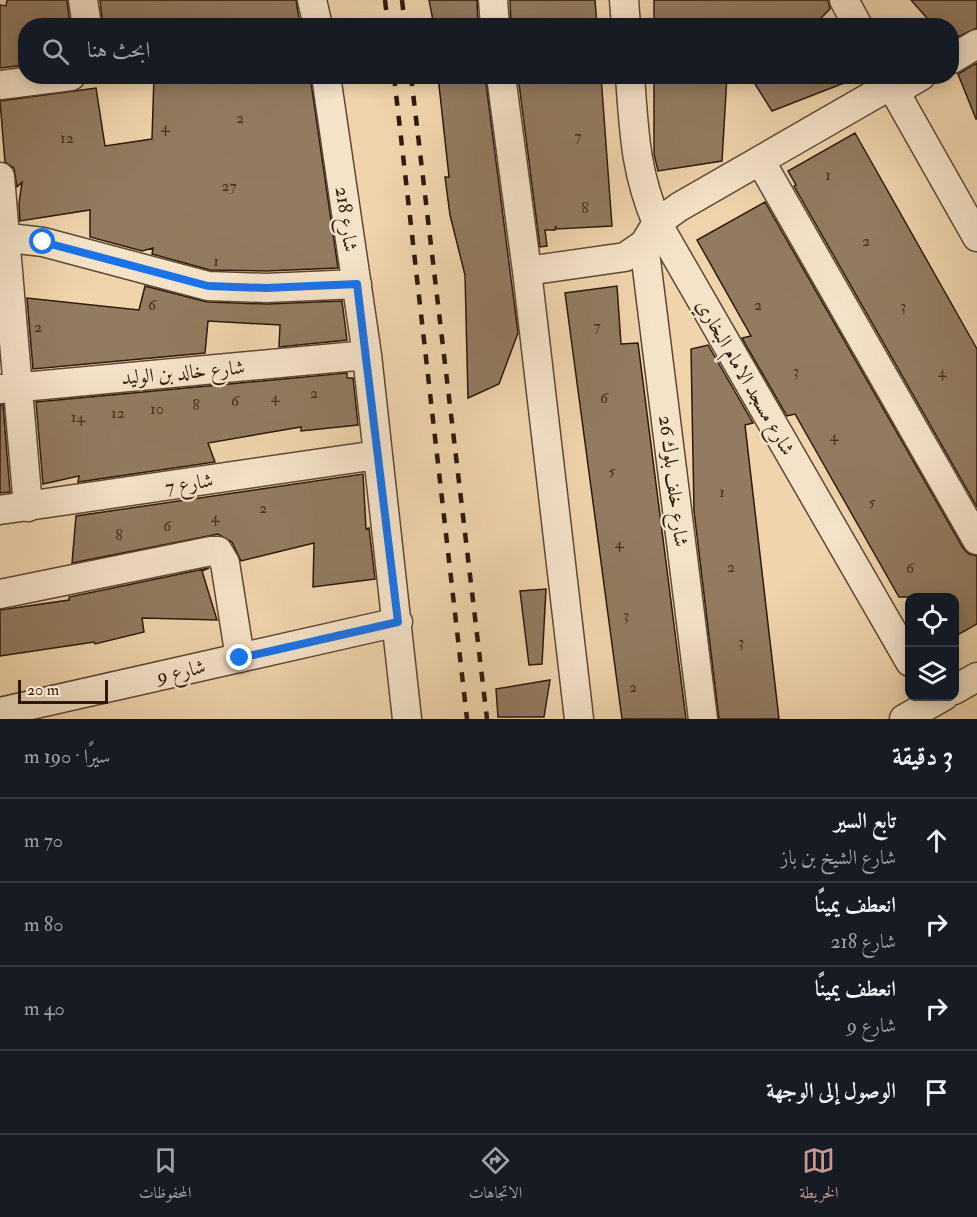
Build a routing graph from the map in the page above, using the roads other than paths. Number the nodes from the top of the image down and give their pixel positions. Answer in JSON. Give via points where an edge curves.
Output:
{"nodes":[{"id":1,"x":83,"y":0,"type":"edge"},
{"id":2,"x":312,"y":0,"type":"edge"},
{"id":3,"x":493,"y":0,"type":"edge"},
{"id":4,"x":624,"y":0,"type":"edge"},
{"id":5,"x":844,"y":0,"type":"edge"},
{"id":6,"x":86,"y":18,"type":"edge"},
{"id":7,"x":316,"y":18,"type":"edge"},
{"id":8,"x":494,"y":18,"type":"edge"},
{"id":9,"x":625,"y":18,"type":"edge"},
{"id":10,"x":854,"y":18,"type":"edge"},
{"id":11,"x":977,"y":44,"type":"edge"},
{"id":12,"x":959,"y":54,"type":"edge"},
{"id":13,"x":18,"y":83,"type":"edge"},
{"id":14,"x":327,"y":84,"type":"edge"},
{"id":15,"x":502,"y":84,"type":"edge"},
{"id":16,"x":631,"y":84,"type":"edge"},
{"id":17,"x":890,"y":84,"type":"edge"},
{"id":18,"x":0,"y":86,"type":"edge"},
{"id":19,"x":761,"y":162,"type":"junction"},
{"id":20,"x":0,"y":177,"type":"edge"},
{"id":21,"x":651,"y":233,"type":"junction"},
{"id":22,"x":2,"y":237,"type":"edge"},
{"id":23,"x":977,"y":237,"type":"edge"},
{"id":24,"x":527,"y":271,"type":"junction"},
{"id":25,"x":357,"y":284,"type":"junction"},
{"id":26,"x":367,"y":355,"type":"junction"},
{"id":27,"x":9,"y":388,"type":"edge"},
{"id":28,"x":377,"y":455,"type":"junction"},
{"id":29,"x":28,"y":507,"type":"junction"},
{"id":30,"x":0,"y":510,"type":"edge"},
{"id":31,"x":977,"y":540,"type":"edge"},
{"id":32,"x":0,"y":594,"type":"edge"},
{"id":33,"x":398,"y":622,"type":"junction"},
{"id":34,"x":905,"y":655,"type":"edge"},
{"id":35,"x":240,"y":658,"type":"junction"},
{"id":36,"x":977,"y":678,"type":"edge"},
{"id":37,"x":959,"y":690,"type":"edge"},
{"id":38,"x":941,"y":701,"type":"edge"},
{"id":39,"x":0,"y":712,"type":"edge"},
{"id":40,"x":407,"y":719,"type":"edge"},
{"id":41,"x":579,"y":719,"type":"edge"},
{"id":42,"x":703,"y":719,"type":"edge"},
{"id":43,"x":904,"y":719,"type":"edge"}],
"edges":[{"from":1,"to":6,"type":"street"},
{"from":2,"to":7,"type":"street"},
{"from":3,"to":8,"type":"street"},
{"from":4,"to":9,"type":"street"},
{"from":5,"to":10,"type":"street"},
{"from":11,"to":12,"type":"street"},
{"from":13,"to":18,"type":"street"},
{"from":14,"to":25,"type":"street","name":"شارع 218"},
{"from":15,"to":24,"type":"street"},
{"from":16,"to":21,"type":"street","name":"شارع مسجد الامام البخاري","via":[[637,162]]},
{"from":17,"to":19,"type":"street"},
{"from":17,"to":23,"type":"street"},
{"from":19,"to":21,"type":"street","via":[[679,207]]},
{"from":19,"to":31,"type":"street"},
{"from":20,"to":22,"type":"street"},
{"from":21,"to":24,"type":"street","via":[[626,257]]},
{"from":21,"to":34,"type":"street","name":"شارع مسجد الامام البخاري"},
{"from":21,"to":42,"type":"street","name":"شارع خلف بلوك 26"},
{"from":22,"to":25,"type":"street","via":[[43,242],[208,286]]},
{"from":22,"to":27,"type":"street"},
{"from":24,"to":41,"type":"street"},
{"from":25,"to":26,"type":"street","name":"شارع 218"},
{"from":26,"to":27,"type":"street","name":"شارع خالد بن الوليد"},
{"from":26,"to":28,"type":"street","name":"شارع 218"},
{"from":27,"to":29,"type":"street"},
{"from":28,"to":29,"type":"street","name":"شارع 7"},
{"from":28,"to":33,"type":"street","name":"شارع 218"},
{"from":29,"to":30,"type":"street","name":"شارع 7"},
{"from":32,"to":35,"type":"street","via":[[218,551],[225,563]]},
{"from":33,"to":35,"type":"street","name":"شارع 9"},
{"from":33,"to":40,"type":"street","name":"شارع 218"},
{"from":35,"to":39,"type":"street","name":"شارع 9"},
{"from":36,"to":37,"type":"street"},
{"from":38,"to":43,"type":"street"}]}
